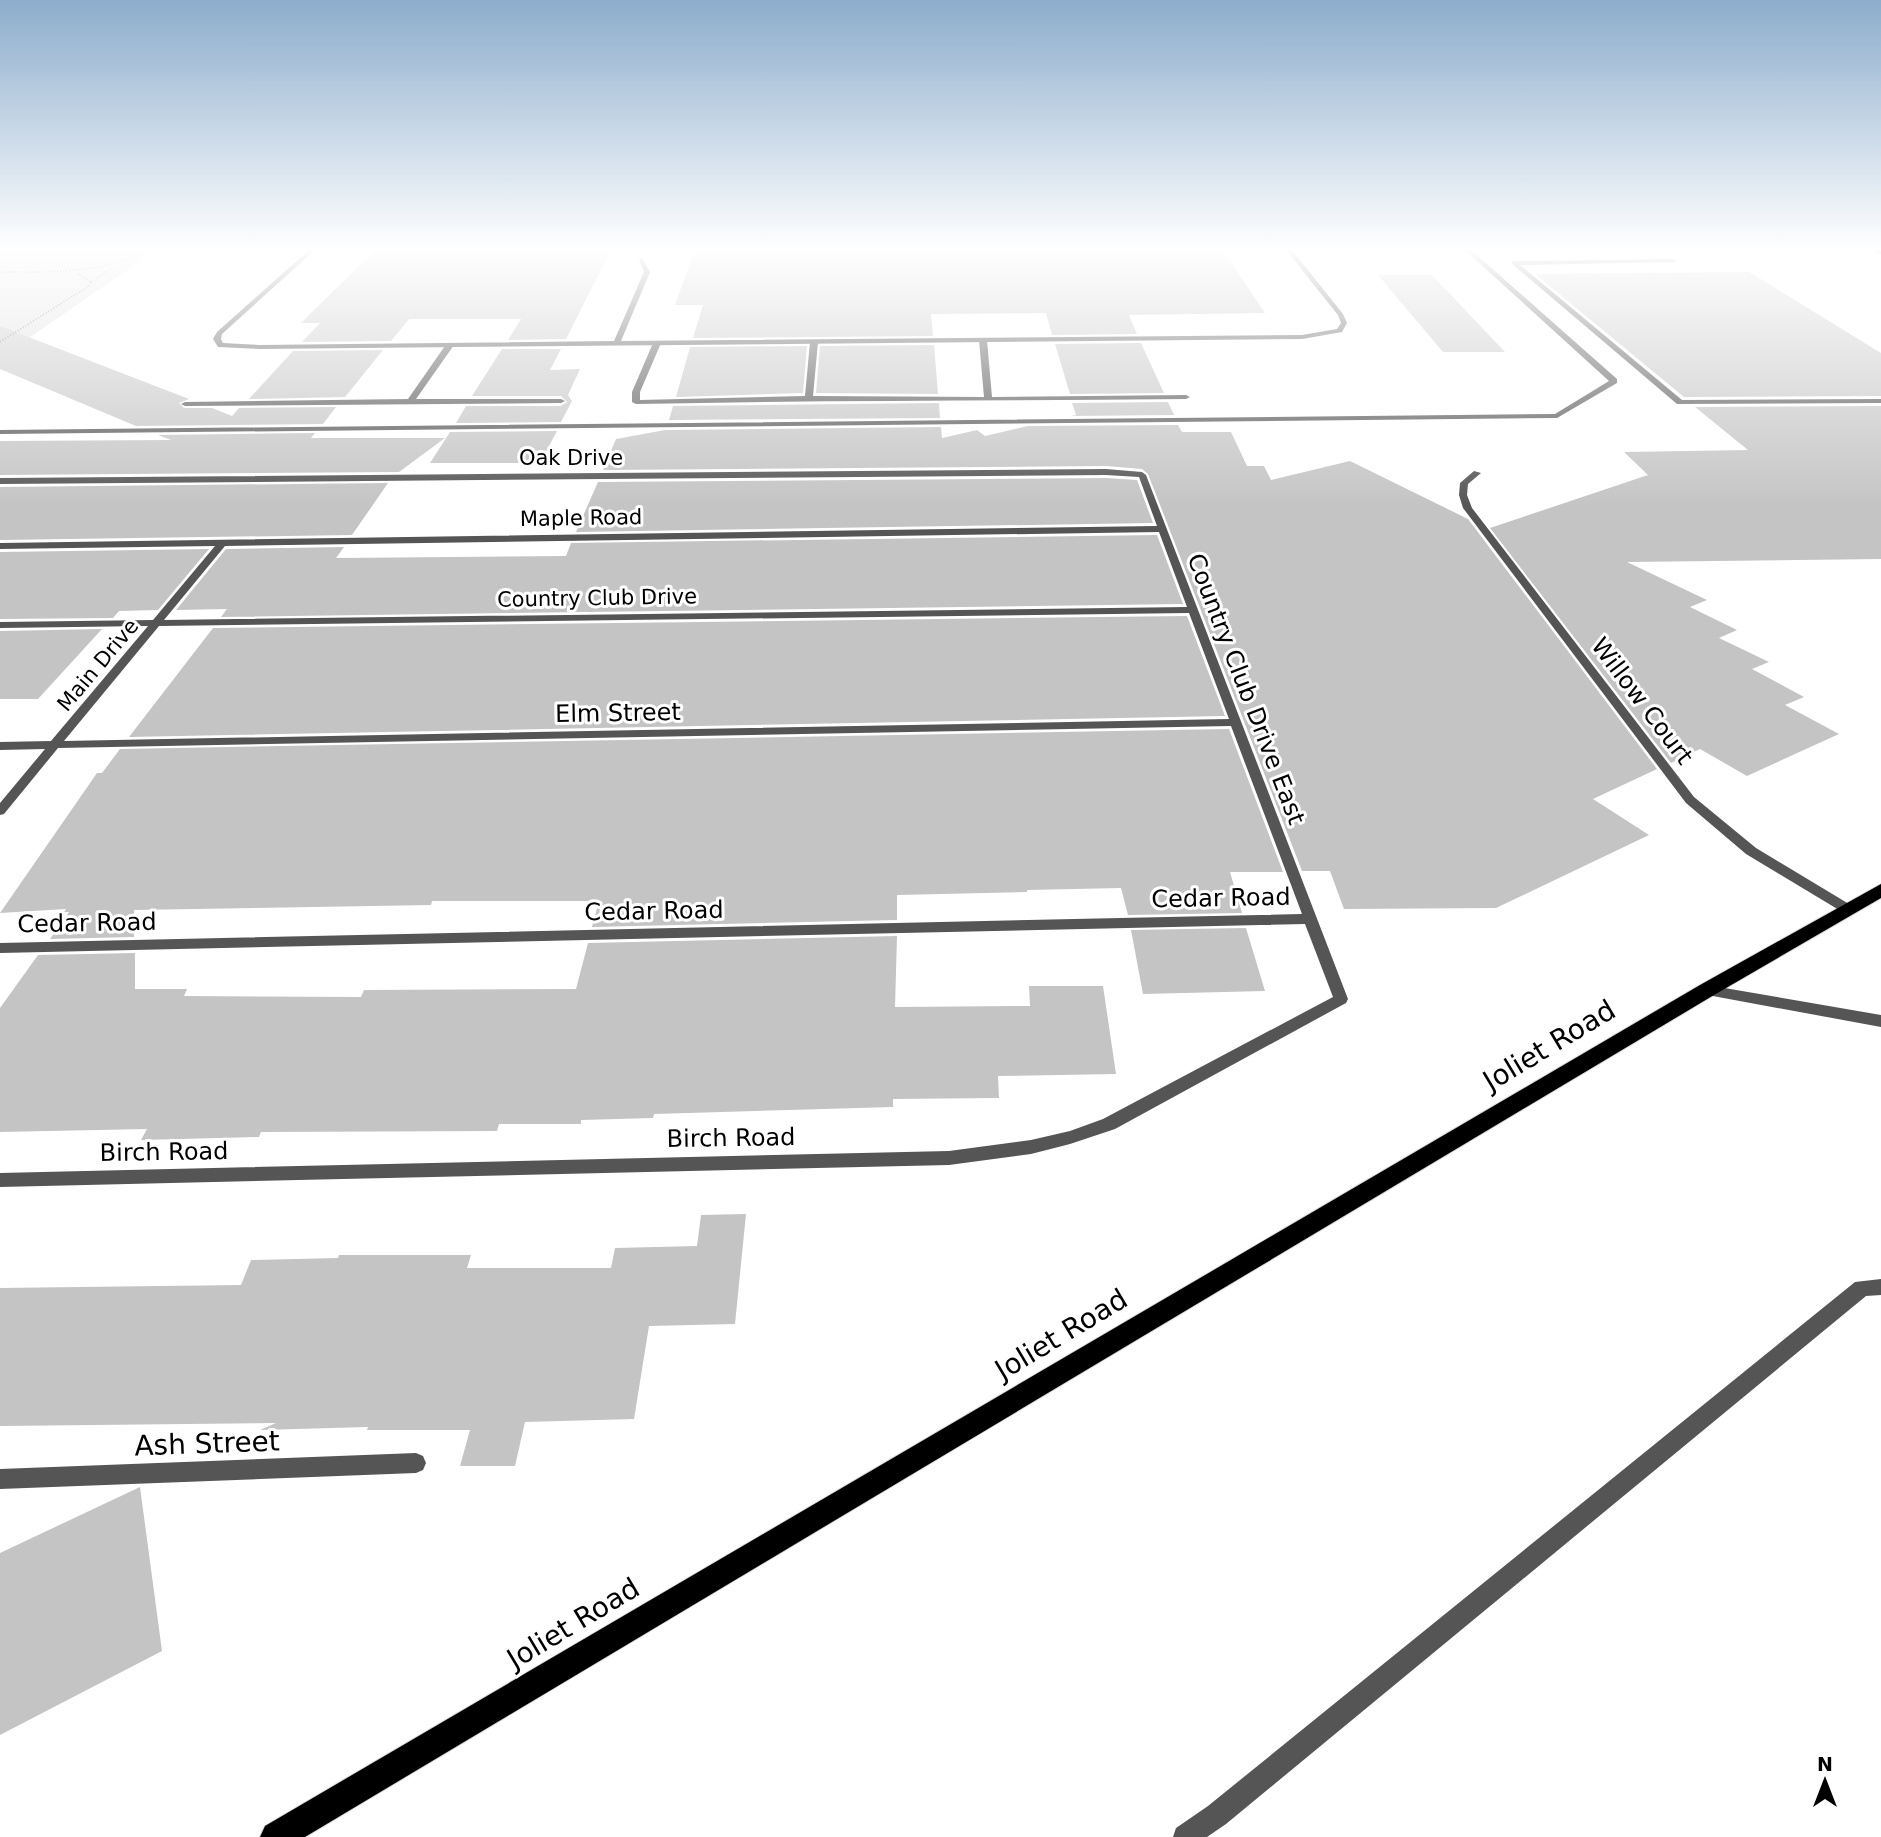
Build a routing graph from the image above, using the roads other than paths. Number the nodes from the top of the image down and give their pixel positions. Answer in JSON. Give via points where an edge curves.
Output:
{"nodes":[{"id":1,"x":218,"y":336,"type":"edge"},
{"id":2,"x":620,"y":336,"type":"edge"},
{"id":3,"x":1310,"y":336,"type":"edge"},
{"id":4,"x":1564,"y":336,"type":"edge"},
{"id":5,"x":1601,"y":336,"type":"edge"},
{"id":6,"x":983,"y":340,"type":"junction"},
{"id":7,"x":814,"y":342,"type":"junction"},
{"id":8,"x":657,"y":343,"type":"junction"},
{"id":9,"x":616,"y":344,"type":"junction"},
{"id":10,"x":450,"y":345,"type":"junction"},
{"id":11,"x":1186,"y":397,"type":"dead end"},
{"id":12,"x":809,"y":398,"type":"junction"},
{"id":13,"x":988,"y":399,"type":"junction"},
{"id":14,"x":410,"y":401,"type":"junction"},
{"id":15,"x":561,"y":401,"type":"dead end"},
{"id":16,"x":1881,"y":401,"type":"edge"},
{"id":17,"x":185,"y":404,"type":"dead end"},
{"id":18,"x":0,"y":432,"type":"edge"},
{"id":19,"x":1478,"y":473,"type":"dead end"},
{"id":20,"x":1142,"y":475,"type":"joint"},
{"id":21,"x":0,"y":481,"type":"edge"},
{"id":22,"x":1163,"y":529,"type":"junction"},
{"id":23,"x":223,"y":542,"type":"junction"},
{"id":24,"x":0,"y":546,"type":"edge"},
{"id":25,"x":1194,"y":610,"type":"junction"},
{"id":26,"x":159,"y":622,"type":"junction"},
{"id":27,"x":0,"y":625,"type":"edge"},
{"id":28,"x":1237,"y":722,"type":"junction"},
{"id":29,"x":56,"y":744,"type":"junction"},
{"id":30,"x":0,"y":746,"type":"edge"},
{"id":31,"x":0,"y":811,"type":"edge"},
{"id":32,"x":1881,"y":890,"type":"edge"},
{"id":33,"x":1849,"y":910,"type":"junction"},
{"id":34,"x":1310,"y":919,"type":"junction"},
{"id":35,"x":0,"y":948,"type":"edge"},
{"id":36,"x":1707,"y":990,"type":"junction"},
{"id":37,"x":1881,"y":1021,"type":"edge"},
{"id":38,"x":0,"y":1180,"type":"edge"},
{"id":39,"x":1881,"y":1287,"type":"edge"},
{"id":40,"x":416,"y":1463,"type":"dead end"},
{"id":41,"x":0,"y":1479,"type":"edge"},
{"id":42,"x":276,"y":1837,"type":"edge"},
{"id":43,"x":1185,"y":1837,"type":"edge"}],
"edges":[{"from":1,"to":10,"type":"street","via":[[221,345]]},
{"from":2,"to":9,"type":"street"},
{"from":3,"to":6,"type":"street"},
{"from":4,"to":18,"type":"street","via":[[1614,381],[1557,416]]},
{"from":5,"to":16,"type":"street","via":[[1680,402]]},
{"from":6,"to":7,"type":"street"},
{"from":6,"to":13,"type":"street"},
{"from":7,"to":8,"type":"street"},
{"from":7,"to":12,"type":"street"},
{"from":8,"to":9,"type":"street"},
{"from":8,"to":12,"type":"street","via":[[636,402]]},
{"from":9,"to":10,"type":"street"},
{"from":10,"to":14,"type":"street"},
{"from":11,"to":13,"type":"street"},
{"from":12,"to":13,"type":"street"},
{"from":14,"to":15,"type":"street"},
{"from":14,"to":17,"type":"street"},
{"from":19,"to":33,"type":"street","name":"Willow Court","via":[[1464,483],[1468,508],[1690,800],[1751,851]]},
{"from":20,"to":21,"type":"street","name":"Oak Drive"},
{"from":20,"to":22,"type":"street","name":"Country Club Drive East"},
{"from":22,"to":23,"type":"street","name":"Maple Road"},
{"from":22,"to":25,"type":"street","name":"Country Club Drive East"},
{"from":23,"to":24,"type":"street","name":"Maple Road"},
{"from":23,"to":26,"type":"street","name":"Main Drive"},
{"from":25,"to":26,"type":"street","name":"Country Club Drive"},
{"from":25,"to":28,"type":"street","name":"Country Club Drive East"},
{"from":26,"to":27,"type":"street","name":"Country Club Drive"},
{"from":26,"to":29,"type":"street","name":"Main Drive"},
{"from":28,"to":29,"type":"street","name":"Elm Street"},
{"from":28,"to":34,"type":"street","name":"Country Club Drive East"},
{"from":29,"to":30,"type":"street","name":"Elm Street"},
{"from":29,"to":31,"type":"street","name":"Main Drive"},
{"from":32,"to":33,"type":"main road","name":"Joliet Road"},
{"from":33,"to":36,"type":"main road","name":"Joliet Road"},
{"from":34,"to":35,"type":"street","name":"Cedar Road"},
{"from":34,"to":38,"type":"street","name":"Birch Road","via":[[1341,999],[1109,1124],[1073,1139],[1032,1148],[949,1158]]},
{"from":36,"to":37,"type":"street"},
{"from":36,"to":42,"type":"main road","name":"Joliet Road"},
{"from":39,"to":43,"type":"street","via":[[1862,1288]]},
{"from":40,"to":41,"type":"street","name":"Ash Street"}]}
